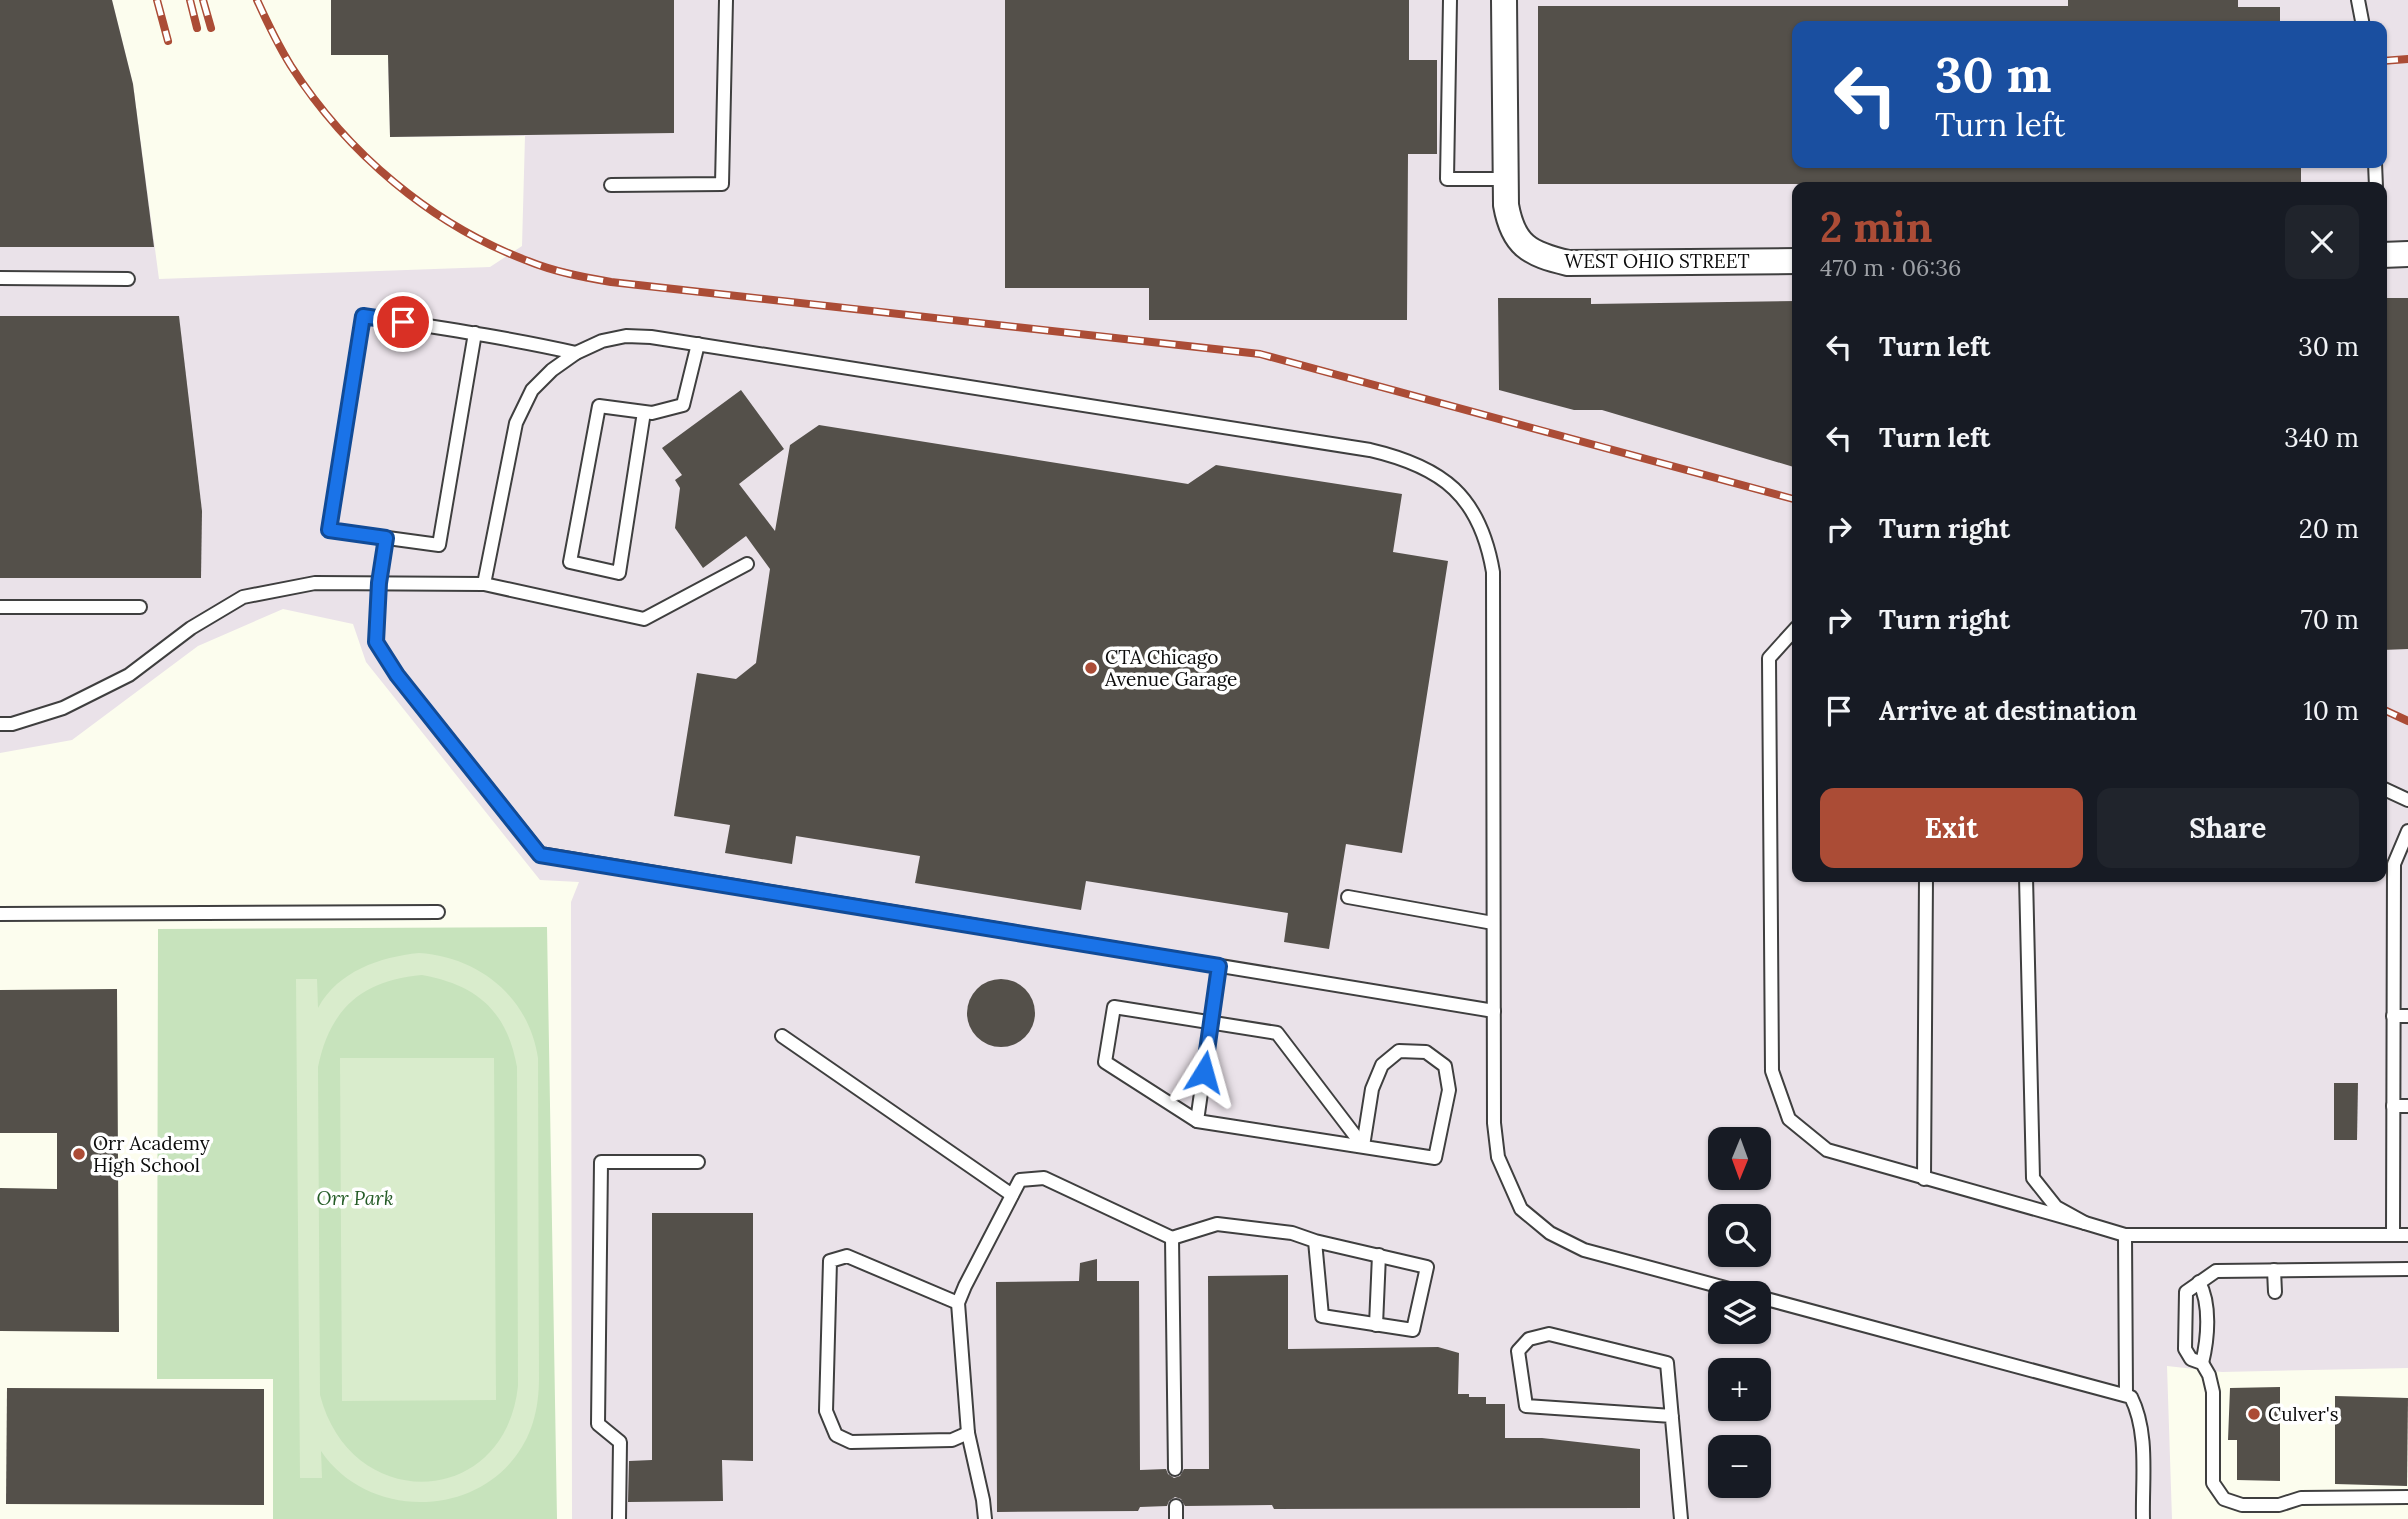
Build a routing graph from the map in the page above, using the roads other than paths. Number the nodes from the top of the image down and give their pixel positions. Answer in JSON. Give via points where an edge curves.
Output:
{"nodes":[{"id":1,"x":726,"y":0,"type":"edge"},
{"id":2,"x":1450,"y":0,"type":"edge"},
{"id":3,"x":1504,"y":0,"type":"edge"},
{"id":4,"x":2358,"y":0,"type":"edge"},
{"id":5,"x":2362,"y":21,"type":"edge"},
{"id":6,"x":1505,"y":179,"type":"junction"},
{"id":7,"x":611,"y":185,"type":"dead end"},
{"id":8,"x":2408,"y":254,"type":"edge"},
{"id":9,"x":2387,"y":255,"type":"edge"},
{"id":10,"x":1792,"y":261,"type":"edge"},
{"id":11,"x":0,"y":278,"type":"edge"},
{"id":12,"x":128,"y":279,"type":"dead end"},
{"id":13,"x":475,"y":333,"type":"junction"},
{"id":14,"x":698,"y":344,"type":"junction"},
{"id":15,"x":576,"y":353,"type":"junction"},
{"id":16,"x":645,"y":412,"type":"junction"},
{"id":17,"x":386,"y":538,"type":"junction"},
{"id":18,"x":747,"y":564,"type":"dead end"},
{"id":19,"x":379,"y":583,"type":"junction"},
{"id":20,"x":484,"y":584,"type":"junction"},
{"id":21,"x":0,"y":607,"type":"edge"},
{"id":22,"x":140,"y":607,"type":"dead end"},
{"id":23,"x":1792,"y":633,"type":"edge"},
{"id":24,"x":0,"y":724,"type":"edge"},
{"id":25,"x":2387,"y":790,"type":"edge"},
{"id":26,"x":2408,"y":800,"type":"edge"},
{"id":27,"x":2408,"y":831,"type":"edge"},
{"id":28,"x":1926,"y":882,"type":"edge"},
{"id":29,"x":2026,"y":882,"type":"edge"},
{"id":30,"x":1348,"y":897,"type":"dead end"},
{"id":31,"x":438,"y":912,"type":"dead end"},
{"id":32,"x":0,"y":914,"type":"edge"},
{"id":33,"x":1493,"y":923,"type":"junction"},
{"id":34,"x":1219,"y":966,"type":"junction"},
{"id":35,"x":1494,"y":1012,"type":"junction"},
{"id":36,"x":2393,"y":1016,"type":"junction"},
{"id":37,"x":2408,"y":1016,"type":"edge"},
{"id":38,"x":1211,"y":1022,"type":"junction"},
{"id":39,"x":782,"y":1036,"type":"dead end"},
{"id":40,"x":2393,"y":1106,"type":"junction"},
{"id":41,"x":2408,"y":1106,"type":"edge"},
{"id":42,"x":1196,"y":1121,"type":"junction"},
{"id":43,"x":1363,"y":1146,"type":"junction"},
{"id":44,"x":698,"y":1162,"type":"dead end"},
{"id":45,"x":1924,"y":1179,"type":"junction"},
{"id":46,"x":1012,"y":1195,"type":"junction"},
{"id":47,"x":2085,"y":1223,"type":"junction"},
{"id":48,"x":2125,"y":1235,"type":"junction"},
{"id":49,"x":2393,"y":1235,"type":"junction"},
{"id":50,"x":2408,"y":1235,"type":"edge"},
{"id":51,"x":1172,"y":1238,"type":"junction"},
{"id":52,"x":1315,"y":1241,"type":"junction"},
{"id":53,"x":1379,"y":1255,"type":"junction"},
{"id":54,"x":2408,"y":1269,"type":"edge"},
{"id":55,"x":2274,"y":1270,"type":"junction"},
{"id":56,"x":2199,"y":1282,"type":"junction"},
{"id":57,"x":1708,"y":1283,"type":"edge"},
{"id":58,"x":2275,"y":1292,"type":"dead end"},
{"id":59,"x":1771,"y":1300,"type":"edge"},
{"id":60,"x":958,"y":1303,"type":"junction"},
{"id":61,"x":1376,"y":1325,"type":"junction"},
{"id":62,"x":2202,"y":1363,"type":"junction"},
{"id":63,"x":2126,"y":1395,"type":"junction"},
{"id":64,"x":1672,"y":1416,"type":"junction"},
{"id":65,"x":968,"y":1433,"type":"junction"},
{"id":66,"x":1175,"y":1469,"type":"dead end"},
{"id":67,"x":2408,"y":1497,"type":"edge"},
{"id":68,"x":619,"y":1519,"type":"edge"},
{"id":69,"x":985,"y":1519,"type":"edge"},
{"id":70,"x":1681,"y":1519,"type":"edge"},
{"id":71,"x":2143,"y":1519,"type":"edge"}],
"edges":[{"from":1,"to":7,"type":"lane","via":[[722,184]]},
{"from":2,"to":6,"type":"lane","via":[[1447,179]]},
{"from":3,"to":6,"type":"street"},
{"from":4,"to":5,"type":"lane"},
{"from":6,"to":10,"type":"street","name":"WEST OHIO STREET","via":[[1510,226],[1521,243],[1544,258],[1568,263]]},
{"from":8,"to":9,"type":"street"},
{"from":11,"to":12,"type":"lane"},
{"from":13,"to":15,"type":"lane"},
{"from":13,"to":17,"type":"lane","via":[[439,545]]},
{"from":13,"to":17,"type":"lane","via":[[363,316],[329,530]]},
{"from":14,"to":15,"type":"lane","via":[[626,336]]},
{"from":14,"to":16,"type":"lane","via":[[683,405]]},
{"from":14,"to":33,"type":"lane","via":[[1370,450],[1404,458],[1433,473],[1459,492],[1478,518],[1493,572]]},
{"from":15,"to":20,"type":"lane","via":[[532,390],[516,423]]},
{"from":16,"to":16,"type":"lane","via":[[599,406],[570,562],[619,573]]},
{"from":17,"to":19,"type":"lane"},
{"from":18,"to":20,"type":"lane","via":[[644,619]]},
{"from":19,"to":20,"type":"lane"},
{"from":19,"to":24,"type":"lane","via":[[315,583],[243,597],[191,628],[129,675],[63,708]]},
{"from":19,"to":34,"type":"lane","via":[[376,642],[540,855]]},
{"from":21,"to":22,"type":"lane"},
{"from":23,"to":45,"type":"lane","via":[[1769,658],[1772,1071],[1789,1119],[1827,1150]]},
{"from":25,"to":26,"type":"lane"},
{"from":27,"to":36,"type":"lane","via":[[2394,864]]},
{"from":28,"to":45,"type":"lane"},
{"from":29,"to":47,"type":"lane","via":[[2032,1178],[2056,1207]]},
{"from":30,"to":33,"type":"lane"},
{"from":31,"to":32,"type":"lane"},
{"from":33,"to":35,"type":"lane"},
{"from":34,"to":35,"type":"lane"},
{"from":34,"to":38,"type":"lane"},
{"from":35,"to":57,"type":"lane","via":[[1498,1157],[1521,1209],[1550,1233],[1584,1250]]},
{"from":36,"to":37,"type":"lane"},
{"from":36,"to":40,"type":"lane"},
{"from":38,"to":42,"type":"lane"},
{"from":38,"to":42,"type":"lane","via":[[1114,1007],[1105,1062]]},
{"from":38,"to":43,"type":"lane","via":[[1277,1033]]},
{"from":39,"to":46,"type":"lane"},
{"from":40,"to":41,"type":"lane"},
{"from":40,"to":49,"type":"lane"},
{"from":42,"to":43,"type":"lane"},
{"from":43,"to":43,"type":"lane","via":[[1435,1158],[1449,1090],[1445,1066],[1426,1052],[1399,1051],[1382,1065],[1372,1089]]},
{"from":44,"to":68,"type":"lane","via":[[601,1163],[598,1424],[620,1442]]},
{"from":45,"to":47,"type":"lane"},
{"from":46,"to":51,"type":"lane","via":[[1020,1181],[1044,1178]]},
{"from":46,"to":60,"type":"lane"},
{"from":47,"to":48,"type":"lane"},
{"from":48,"to":49,"type":"lane"},
{"from":48,"to":63,"type":"lane"},
{"from":49,"to":50,"type":"lane"},
{"from":51,"to":52,"type":"lane","via":[[1217,1224],[1292,1233]]},
{"from":51,"to":66,"type":"lane"},
{"from":52,"to":53,"type":"lane"},
{"from":52,"to":61,"type":"lane","via":[[1321,1316]]},
{"from":53,"to":61,"type":"lane"},
{"from":53,"to":61,"type":"lane","via":[[1427,1266],[1413,1330]]},
{"from":54,"to":55,"type":"lane"},
{"from":55,"to":56,"type":"lane","via":[[2216,1271]]},
{"from":55,"to":58,"type":"lane"},
{"from":56,"to":62,"type":"lane","via":[[2206,1294]]},
{"from":56,"to":62,"type":"lane","via":[[2186,1292],[2185,1349],[2191,1359]]},
{"from":59,"to":63,"type":"lane"},
{"from":60,"to":65,"type":"lane"},
{"from":60,"to":65,"type":"lane","via":[[847,1256],[830,1261],[826,1411],[836,1435],[851,1442],[952,1440]]},
{"from":62,"to":67,"type":"lane","via":[[2213,1392],[2213,1483],[2224,1499],[2242,1505],[2279,1505],[2301,1498]]},
{"from":63,"to":71,"type":"lane","via":[[2132,1397],[2139,1414]]},
{"from":64,"to":64,"type":"lane","via":[[1667,1363],[1549,1335],[1529,1339],[1518,1351],[1526,1406]]},
{"from":64,"to":70,"type":"lane"},
{"from":65,"to":69,"type":"lane"}]}
